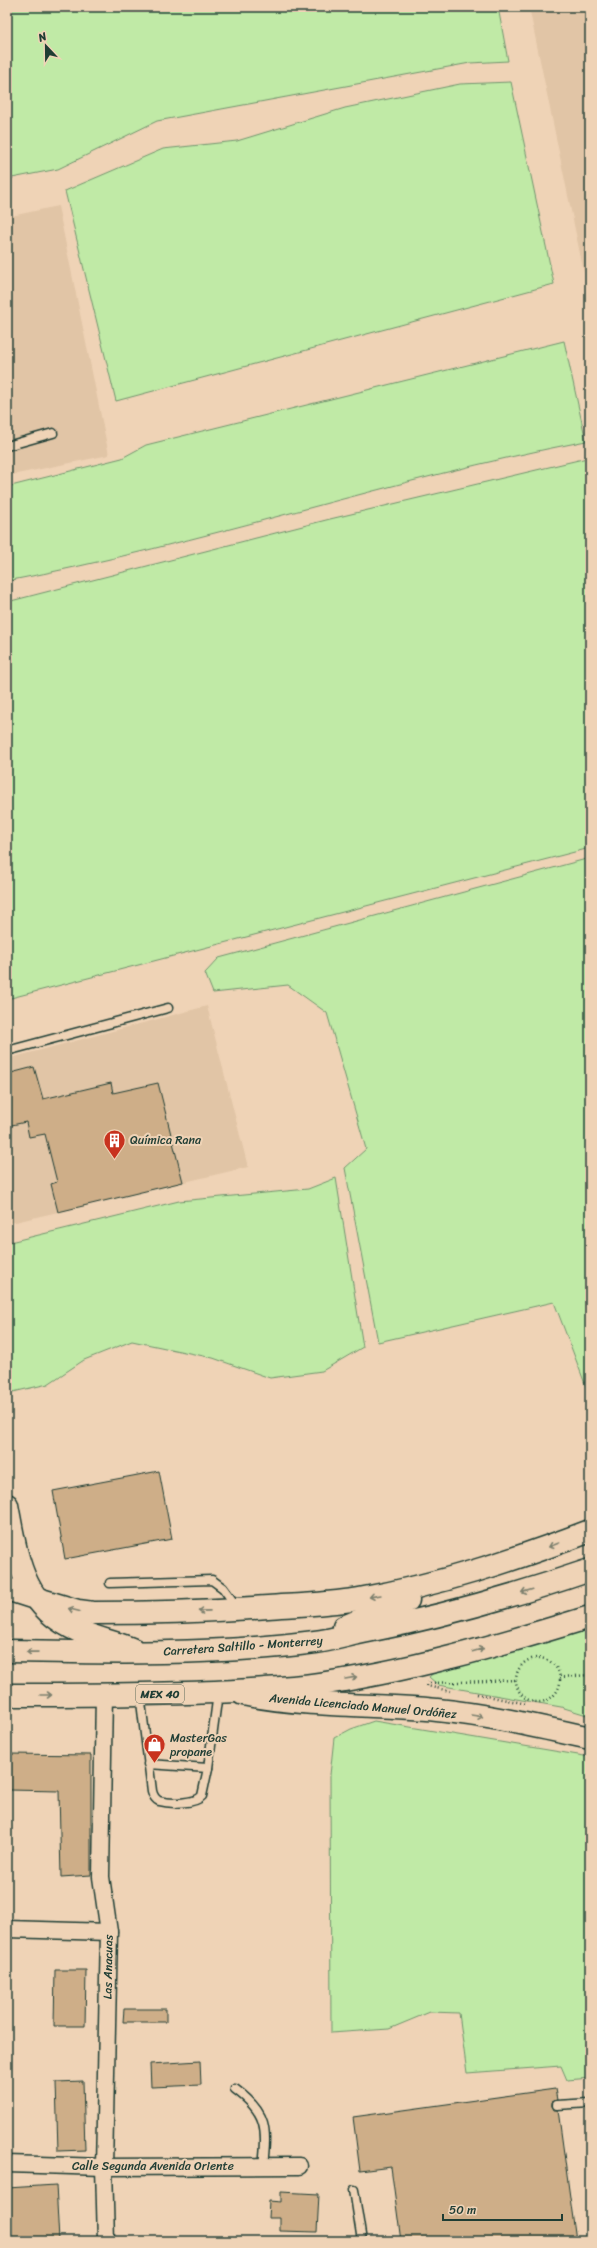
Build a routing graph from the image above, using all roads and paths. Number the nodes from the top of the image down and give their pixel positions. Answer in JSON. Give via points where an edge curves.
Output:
{"nodes":[{"id":1,"x":53,"y":433,"type":"dead end"},
{"id":2,"x":7,"y":446,"type":"edge"},
{"id":3,"x":168,"y":1008,"type":"dead end"},
{"id":4,"x":7,"y":1051,"type":"edge"},
{"id":5,"x":7,"y":1505,"type":"edge"},
{"id":6,"x":590,"y":1531,"type":"edge"},
{"id":7,"x":511,"y":1560,"type":"junction"},
{"id":8,"x":590,"y":1570,"type":"edge"},
{"id":9,"x":110,"y":1583,"type":"dead end"},
{"id":10,"x":7,"y":1589,"type":"edge"},
{"id":11,"x":38,"y":1599,"type":"junction"},
{"id":12,"x":238,"y":1609,"type":"junction"},
{"id":13,"x":590,"y":1616,"type":"edge"},
{"id":14,"x":317,"y":1642,"type":"junction"},
{"id":15,"x":7,"y":1651,"type":"edge"},
{"id":16,"x":141,"y":1653,"type":"junction"},
{"id":17,"x":590,"y":1675,"type":"edge"},
{"id":18,"x":560,"y":1677,"type":"junction"},
{"id":19,"x":516,"y":1680,"type":"junction"},
{"id":20,"x":428,"y":1683,"type":"dead end"},
{"id":21,"x":224,"y":1691,"type":"junction"},
{"id":22,"x":104,"y":1694,"type":"junction"},
{"id":23,"x":140,"y":1694,"type":"junction"},
{"id":24,"x":7,"y":1695,"type":"edge"},
{"id":25,"x":590,"y":1738,"type":"edge"},
{"id":26,"x":148,"y":1764,"type":"junction"},
{"id":27,"x":208,"y":1768,"type":"junction"},
{"id":28,"x":7,"y":1929,"type":"edge"},
{"id":29,"x":109,"y":1932,"type":"junction"},
{"id":30,"x":235,"y":2089,"type":"dead end"},
{"id":31,"x":590,"y":2104,"type":"edge"},
{"id":32,"x":558,"y":2105,"type":"dead end"},
{"id":33,"x":7,"y":2164,"type":"edge"},
{"id":34,"x":263,"y":2166,"type":"junction"},
{"id":35,"x":298,"y":2166,"type":"dead end"},
{"id":36,"x":104,"y":2167,"type":"junction"},
{"id":37,"x":354,"y":2190,"type":"dead end"},
{"id":38,"x":106,"y":2241,"type":"edge"},
{"id":39,"x":362,"y":2241,"type":"edge"}],
"edges":[{"from":1,"to":2,"type":"lane"},
{"from":3,"to":4,"type":"lane"},
{"from":5,"to":11,"type":"main road","via":[[18,1562],[26,1584]]},
{"from":6,"to":7,"type":"main road","one_way":true},
{"from":7,"to":12,"type":"main road","one_way":true,"via":[[456,1578],[364,1598]]},
{"from":7,"to":14,"type":"main road","via":[[351,1623]]},
{"from":8,"to":14,"type":"main road","name":"Carretera Saltillo - Monterrey","one_way":true,"via":[[538,1588],[437,1616]]},
{"from":9,"to":12,"type":"lane","via":[[212,1580],[223,1588]]},
{"from":10,"to":11,"type":"main road"},
{"from":12,"to":11,"type":"main road","one_way":true,"via":[[93,1613]]},
{"from":11,"to":16,"type":"main road","via":[[50,1612],[78,1631]]},
{"from":21,"to":13,"type":"main road","number":"MEX 40","one_way":true,"via":[[312,1685],[377,1674],[461,1655]]},
{"from":14,"to":16,"type":"main road","name":"Carretera Saltillo - Monterrey"},
{"from":16,"to":15,"type":"main road","name":"Carretera Saltillo - Monterrey","one_way":true},
{"from":17,"to":18,"type":"path"},
{"from":18,"to":19,"type":"path","via":[[558,1670],[547,1660],[533,1658],[520,1666]]},
{"from":18,"to":19,"type":"path","via":[[558,1691],[553,1697],[540,1703],[526,1699],[517,1688]]},
{"from":19,"to":20,"type":"path"},
{"from":21,"to":23,"type":"main road","number":"MEX 40"},
{"from":21,"to":25,"type":"main road","name":"Avenida Licenciado Manuel Ordóñez","one_way":true,"via":[[280,1701],[439,1710]]},
{"from":21,"to":27,"type":"lane"},
{"from":22,"to":23,"type":"main road","number":"MEX 40"},
{"from":24,"to":22,"type":"main road","number":"MEX 40","one_way":true},
{"from":22,"to":29,"type":"street","name":"Las Anacuas","via":[[101,1877]]},
{"from":23,"to":26,"type":"lane"},
{"from":26,"to":27,"type":"lane"},
{"from":26,"to":27,"type":"lane","via":[[152,1791],[159,1801],[190,1802],[199,1799]]},
{"from":28,"to":29,"type":"street"},
{"from":29,"to":36,"type":"street","name":"Las Anacuas"},
{"from":30,"to":34,"type":"lane","via":[[258,2109],[264,2123]]},
{"from":31,"to":32,"type":"lane"},
{"from":33,"to":36,"type":"street","name":"Calle Segunda Avenida Oriente"},
{"from":34,"to":35,"type":"street","name":"Calle Segunda Avenida Oriente"},
{"from":34,"to":36,"type":"street","name":"Calle Segunda Avenida Oriente"},
{"from":36,"to":38,"type":"street","name":"Las Anacuas"},
{"from":37,"to":39,"type":"lane"}]}
